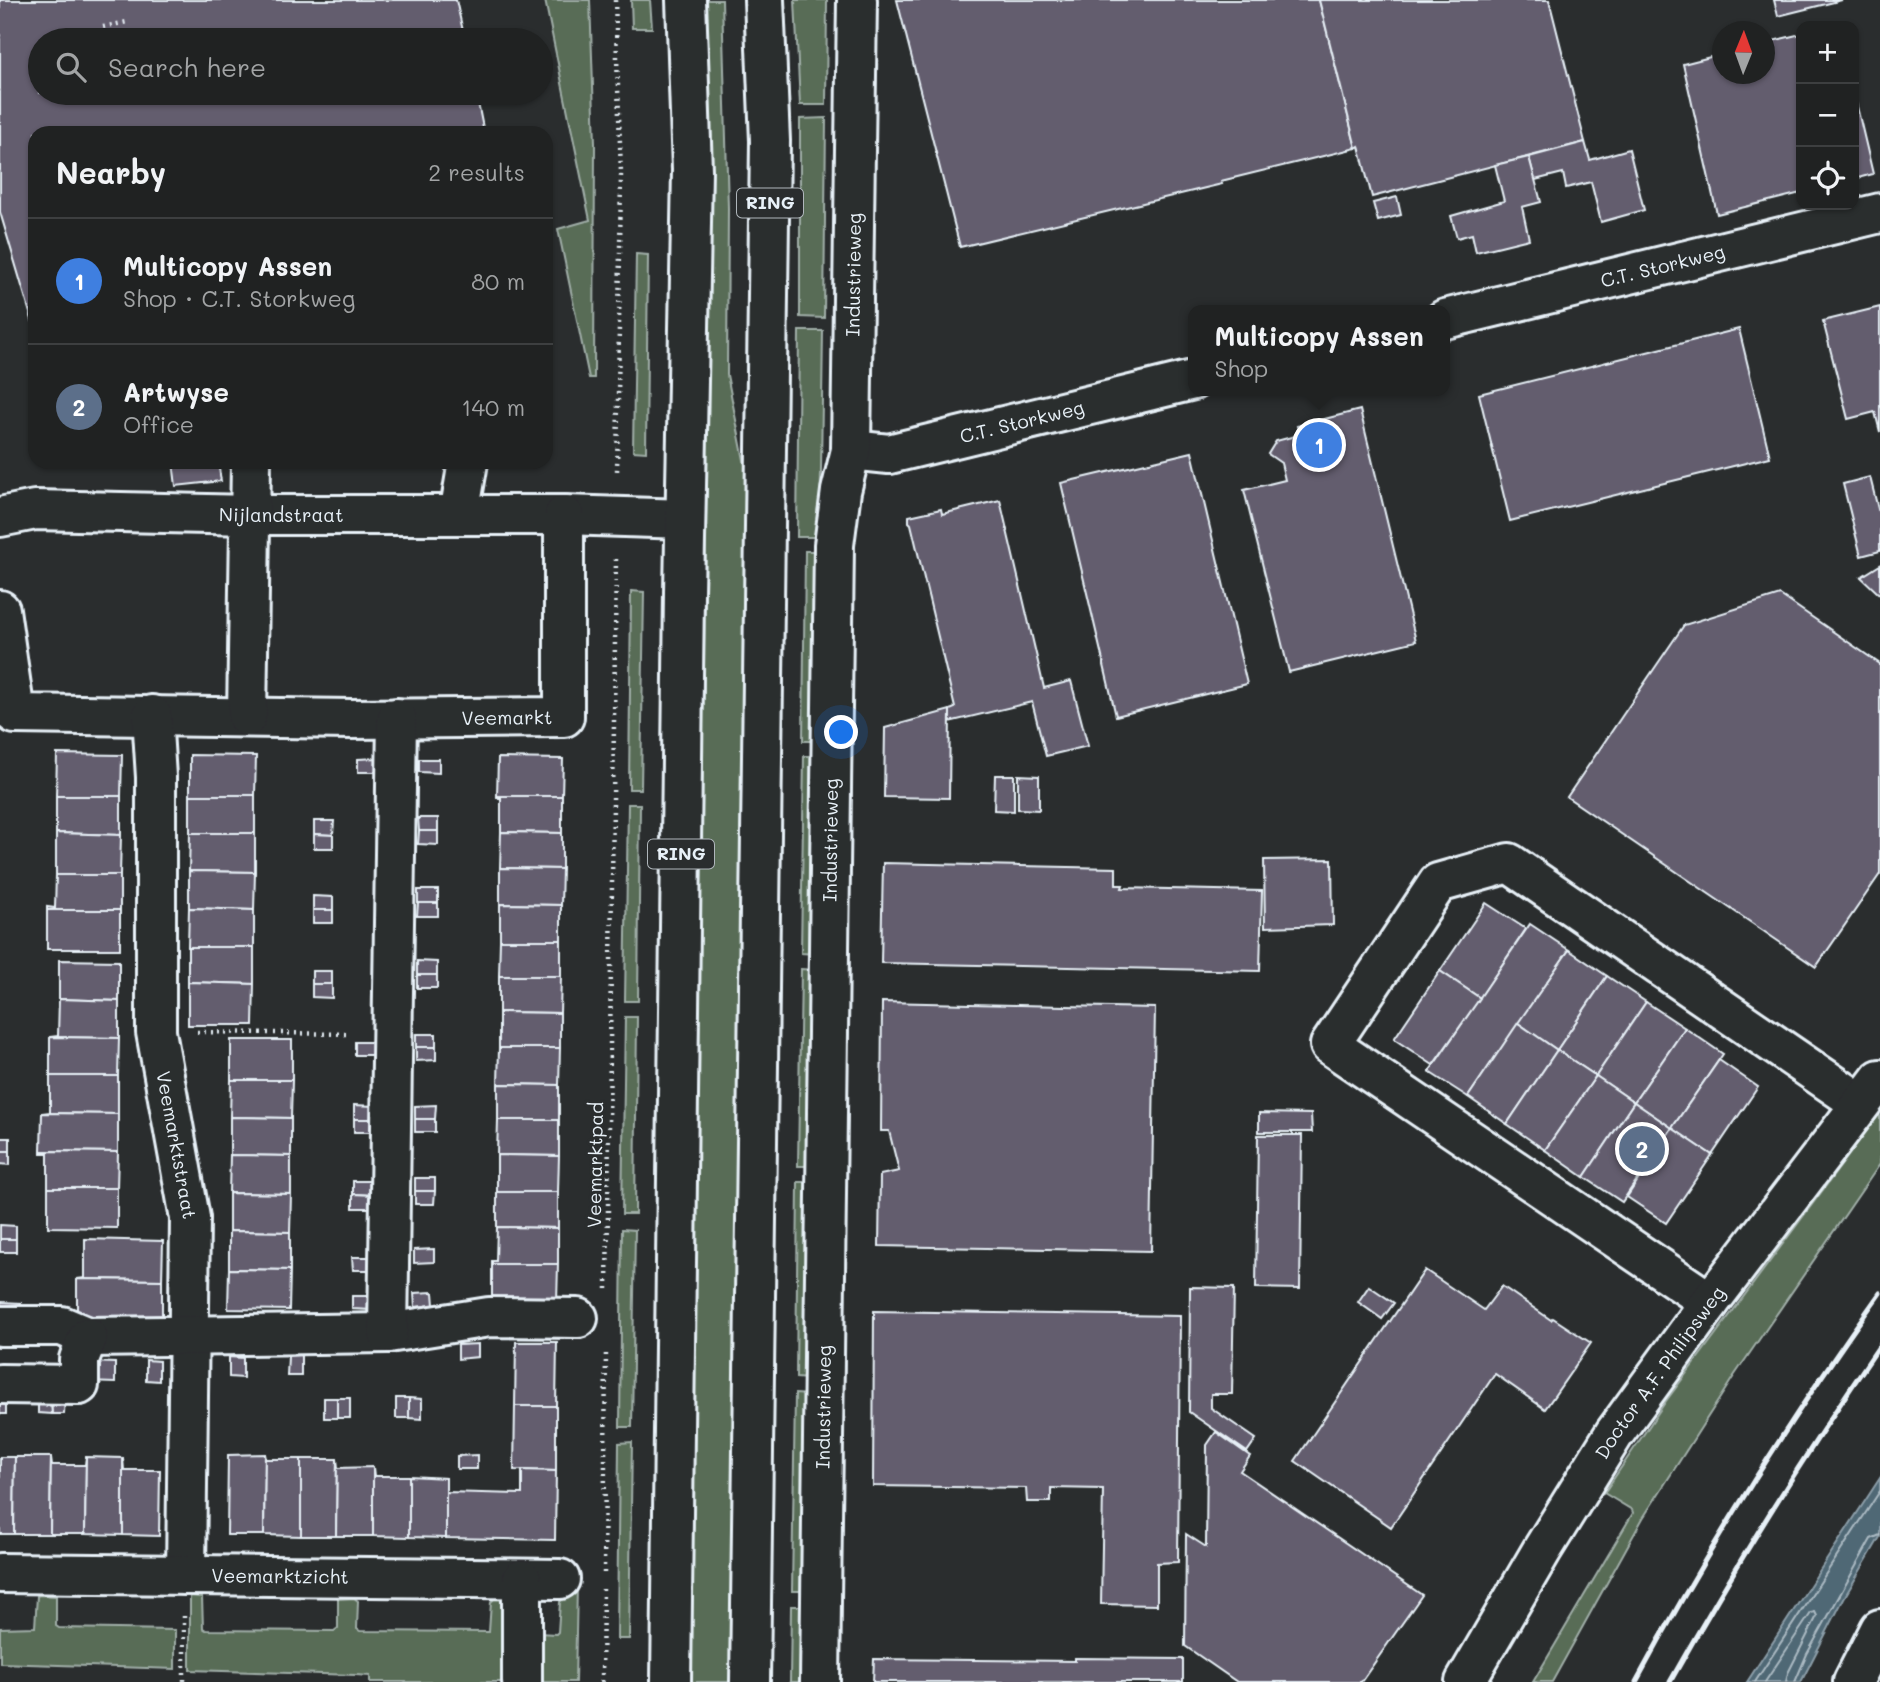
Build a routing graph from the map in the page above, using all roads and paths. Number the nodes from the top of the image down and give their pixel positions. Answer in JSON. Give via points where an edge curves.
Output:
{"nodes":[{"id":1,"x":615,"y":0,"type":"edge"},
{"id":2,"x":686,"y":0,"type":"edge"},
{"id":3,"x":764,"y":0,"type":"edge"},
{"id":4,"x":857,"y":0,"type":"edge"},
{"id":5,"x":127,"y":22,"type":"dead end"},
{"id":6,"x":103,"y":27,"type":"dead end"},
{"id":7,"x":1880,"y":213,"type":"edge"},
{"id":8,"x":1450,"y":318,"type":"edge"},
{"id":9,"x":1188,"y":381,"type":"edge"},
{"id":10,"x":851,"y":450,"type":"junction"},
{"id":11,"x":251,"y":469,"type":"edge"},
{"id":12,"x":467,"y":469,"type":"edge"},
{"id":13,"x":250,"y":515,"type":"junction"},
{"id":14,"x":459,"y":515,"type":"junction"},
{"id":15,"x":564,"y":515,"type":"junction"},
{"id":16,"x":0,"y":517,"type":"edge"},
{"id":17,"x":616,"y":518,"type":"junction"},
{"id":18,"x":685,"y":519,"type":"junction"},
{"id":19,"x":0,"y":610,"type":"edge"},
{"id":20,"x":152,"y":715,"type":"junction"},
{"id":21,"x":247,"y":717,"type":"junction"},
{"id":22,"x":397,"y":718,"type":"junction"},
{"id":23,"x":156,"y":1032,"type":"junction"},
{"id":24,"x":393,"y":1034,"type":"junction"},
{"id":25,"x":1870,"y":1091,"type":"edge"},
{"id":26,"x":1710,"y":1302,"type":"junction"},
{"id":27,"x":597,"y":1319,"type":"junction"},
{"id":28,"x":0,"y":1326,"type":"edge"},
{"id":29,"x":388,"y":1333,"type":"junction"},
{"id":30,"x":189,"y":1335,"type":"junction"},
{"id":31,"x":88,"y":1337,"type":"junction"},
{"id":32,"x":0,"y":1384,"type":"edge"},
{"id":33,"x":0,"y":1573,"type":"edge"},
{"id":34,"x":186,"y":1575,"type":"junction"},
{"id":35,"x":522,"y":1579,"type":"junction"},
{"id":36,"x":560,"y":1579,"type":"dead end"},
{"id":37,"x":1880,"y":1629,"type":"edge"},
{"id":38,"x":184,"y":1682,"type":"edge"},
{"id":39,"x":522,"y":1682,"type":"edge"},
{"id":40,"x":602,"y":1682,"type":"edge"},
{"id":41,"x":671,"y":1682,"type":"edge"},
{"id":42,"x":750,"y":1682,"type":"edge"},
{"id":43,"x":820,"y":1682,"type":"edge"},
{"id":44,"x":1465,"y":1682,"type":"edge"},
{"id":45,"x":1853,"y":1682,"type":"edge"}],
"edges":[{"from":1,"to":17,"type":"path","via":[[621,173]]},
{"from":2,"to":18,"type":"street","number":"RING","via":[[692,170]]},
{"from":3,"to":42,"type":"street","number":"RING","via":[[770,166]]},
{"from":4,"to":10,"type":"street","name":"Industrieweg"},
{"from":5,"to":6,"type":"path"},
{"from":7,"to":8,"type":"street","name":"C.T. Storkweg"},
{"from":9,"to":10,"type":"street","name":"C.T. Storkweg","via":[[889,454]]},
{"from":10,"to":43,"type":"street","name":"Industrieweg","via":[[834,545]]},
{"from":11,"to":13,"type":"street"},
{"from":12,"to":14,"type":"street"},
{"from":13,"to":14,"type":"street","name":"Nijlandstraat"},
{"from":13,"to":16,"type":"street","name":"Nijlandstraat","via":[[35,510]]},
{"from":13,"to":21,"type":"street"},
{"from":14,"to":15,"type":"street","name":"Nijlandstraat"},
{"from":15,"to":17,"type":"street","name":"Nijlandstraat"},
{"from":15,"to":22,"type":"street","name":"Veemarkt","via":[[564,717]]},
{"from":17,"to":18,"type":"street","name":"Nijlandstraat"},
{"from":17,"to":27,"type":"path","name":"Veemarktpad","via":[[614,752]]},
{"from":18,"to":41,"type":"street","number":"RING"},
{"from":19,"to":20,"type":"street","name":"Veemarkt","via":[[15,714]]},
{"from":20,"to":21,"type":"street","name":"Veemarkt"},
{"from":20,"to":23,"type":"street","name":"Veemarktstraat"},
{"from":21,"to":22,"type":"street","name":"Veemarkt"},
{"from":22,"to":24,"type":"street"},
{"from":23,"to":24,"type":"path"},
{"from":23,"to":30,"type":"street","name":"Veemarktstraat","via":[[190,1218]]},
{"from":24,"to":29,"type":"street"},
{"from":25,"to":26,"type":"street","name":"Doctor A.F. Philipsweg"},
{"from":25,"to":26,"type":"street","via":[[1509,863],[1438,883],[1330,1045]]},
{"from":26,"to":44,"type":"street","name":"Doctor A.F. Philipsweg","via":[[1614,1434]]},
{"from":27,"to":29,"type":"street","via":[[489,1317]]},
{"from":27,"to":40,"type":"path","name":"Veemarktpad"},
{"from":28,"to":31,"type":"street","via":[[62,1326]]},
{"from":29,"to":30,"type":"street"},
{"from":30,"to":31,"type":"street"},
{"from":30,"to":34,"type":"street","name":"Veemarktstraat"},
{"from":31,"to":32,"type":"street","via":[[79,1359],[79,1384]]},
{"from":33,"to":34,"type":"street","name":"Veemarktzicht"},
{"from":34,"to":35,"type":"street","name":"Veemarktzicht"},
{"from":34,"to":38,"type":"path"},
{"from":35,"to":36,"type":"street","name":"Veemarktzicht"},
{"from":35,"to":39,"type":"street"},
{"from":37,"to":45,"type":"street"}]}
